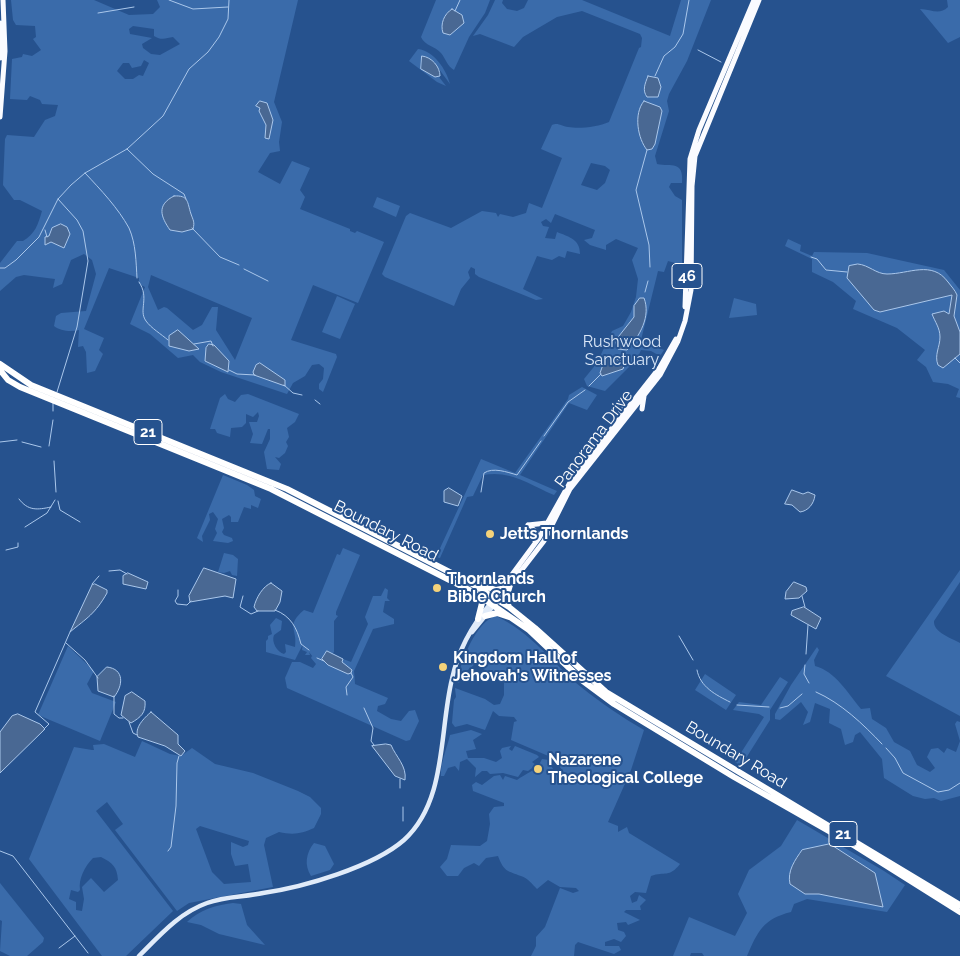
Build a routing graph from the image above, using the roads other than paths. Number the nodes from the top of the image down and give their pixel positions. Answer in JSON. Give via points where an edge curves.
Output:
{"nodes":[{"id":1,"x":3,"y":0,"type":"edge"},
{"id":2,"x":754,"y":0,"type":"edge"},
{"id":3,"x":759,"y":0,"type":"edge"},
{"id":4,"x":0,"y":23,"type":"edge"},
{"id":5,"x":0,"y":58,"type":"edge"},
{"id":6,"x":2,"y":77,"type":"edge"},
{"id":7,"x":0,"y":117,"type":"edge"},
{"id":8,"x":701,"y":131,"type":"junction"},
{"id":9,"x":0,"y":364,"type":"edge"},
{"id":10,"x":0,"y":370,"type":"edge"},
{"id":11,"x":645,"y":393,"type":"junction"},
{"id":12,"x":620,"y":402,"type":"dead end"},
{"id":13,"x":642,"y":409,"type":"dead end"},
{"id":14,"x":620,"y":418,"type":"junction"},
{"id":15,"x":548,"y":523,"type":"junction"},
{"id":16,"x":532,"y":549,"type":"junction"},
{"id":17,"x":426,"y":563,"type":"junction"},
{"id":18,"x":452,"y":573,"type":"junction"},
{"id":19,"x":510,"y":585,"type":"junction"},
{"id":20,"x":501,"y":589,"type":"junction"},
{"id":21,"x":481,"y":596,"type":"junction"},
{"id":22,"x":495,"y":601,"type":"junction"},
{"id":23,"x":509,"y":607,"type":"junction"},
{"id":24,"x":485,"y":616,"type":"junction"},
{"id":25,"x":478,"y":618,"type":"junction"},
{"id":26,"x":517,"y":620,"type":"junction"},
{"id":27,"x":467,"y":639,"type":"junction"},
{"id":28,"x":591,"y":684,"type":"junction"},
{"id":29,"x":960,"y":905,"type":"edge"},
{"id":30,"x":960,"y":912,"type":"edge"},
{"id":31,"x":139,"y":956,"type":"edge"}],
"edges":[{"from":1,"to":6,"type":"main road","via":[[5,39]]},
{"from":2,"to":8,"type":"main road","number":"46"},
{"from":3,"to":8,"type":"main road","number":"46"},
{"from":4,"to":5,"type":"main road"},
{"from":6,"to":7,"type":"main road"},
{"from":8,"to":11,"type":"main road","name":"Panorama Drive","number":"46","via":[[692,173],[691,290],[685,321],[670,360]]},
{"from":8,"to":14,"type":"main road","name":"Panorama Drive","number":"46","via":[[688,170],[687,290],[682,321],[666,358]]},
{"from":9,"to":17,"type":"highway","name":"Boundary Road","number":"21","via":[[31,385],[287,489]]},
{"from":10,"to":17,"type":"highway","name":"Boundary Road","number":"21","via":[[11,383],[271,489]]},
{"from":11,"to":13,"type":"main road"},
{"from":11,"to":19,"type":"main road","name":"Panorama Drive","number":"46","via":[[570,489],[544,541]]},
{"from":12,"to":14,"type":"main road"},
{"from":14,"to":15,"type":"main road","name":"Panorama Drive","number":"46","via":[[572,479]]},
{"from":15,"to":16,"type":"main road","name":"Panorama Drive","number":"46"},
{"from":15,"to":16,"type":"main road","via":[[528,525],[536,532]]},
{"from":16,"to":20,"type":"main road","name":"Panorama Drive","number":"46"},
{"from":17,"to":18,"type":"highway","name":"Boundary Road","number":"21"},
{"from":17,"to":21,"type":"highway","name":"Boundary Road","number":"21"},
{"from":18,"to":20,"type":"highway","via":[[487,588]]},
{"from":18,"to":22,"type":"highway","name":"Boundary Road","number":"21"},
{"from":19,"to":22,"type":"main road","name":"Panorama Drive","number":"46"},
{"from":19,"to":23,"type":"highway","via":[[506,600]]},
{"from":20,"to":22,"type":"main road","name":"Panorama Drive","number":"46"},
{"from":21,"to":22,"type":"highway","name":"Boundary Road","number":"21"},
{"from":21,"to":25,"type":"highway"},
{"from":22,"to":23,"type":"highway","name":"Boundary Road","number":"21"},
{"from":22,"to":24,"type":"main road"},
{"from":22,"to":25,"type":"main road"},
{"from":22,"to":26,"type":"highway","name":"Boundary Road","number":"21"},
{"from":23,"to":28,"type":"highway","name":"Boundary Road","number":"21"},
{"from":24,"to":26,"type":"highway","via":[[497,613]]},
{"from":24,"to":27,"type":"main road"},
{"from":25,"to":27,"type":"main road"},
{"from":26,"to":28,"type":"highway","name":"Boundary Road","number":"21"},
{"from":27,"to":31,"type":"main road","via":[[452,679],[431,799],[418,824],[404,840],[366,862],[304,884],[207,903],[171,924]]},
{"from":28,"to":29,"type":"highway","name":"Boundary Road","number":"21"},
{"from":28,"to":30,"type":"highway","name":"Boundary Road","number":"21","via":[[717,767],[855,846]]}]}
